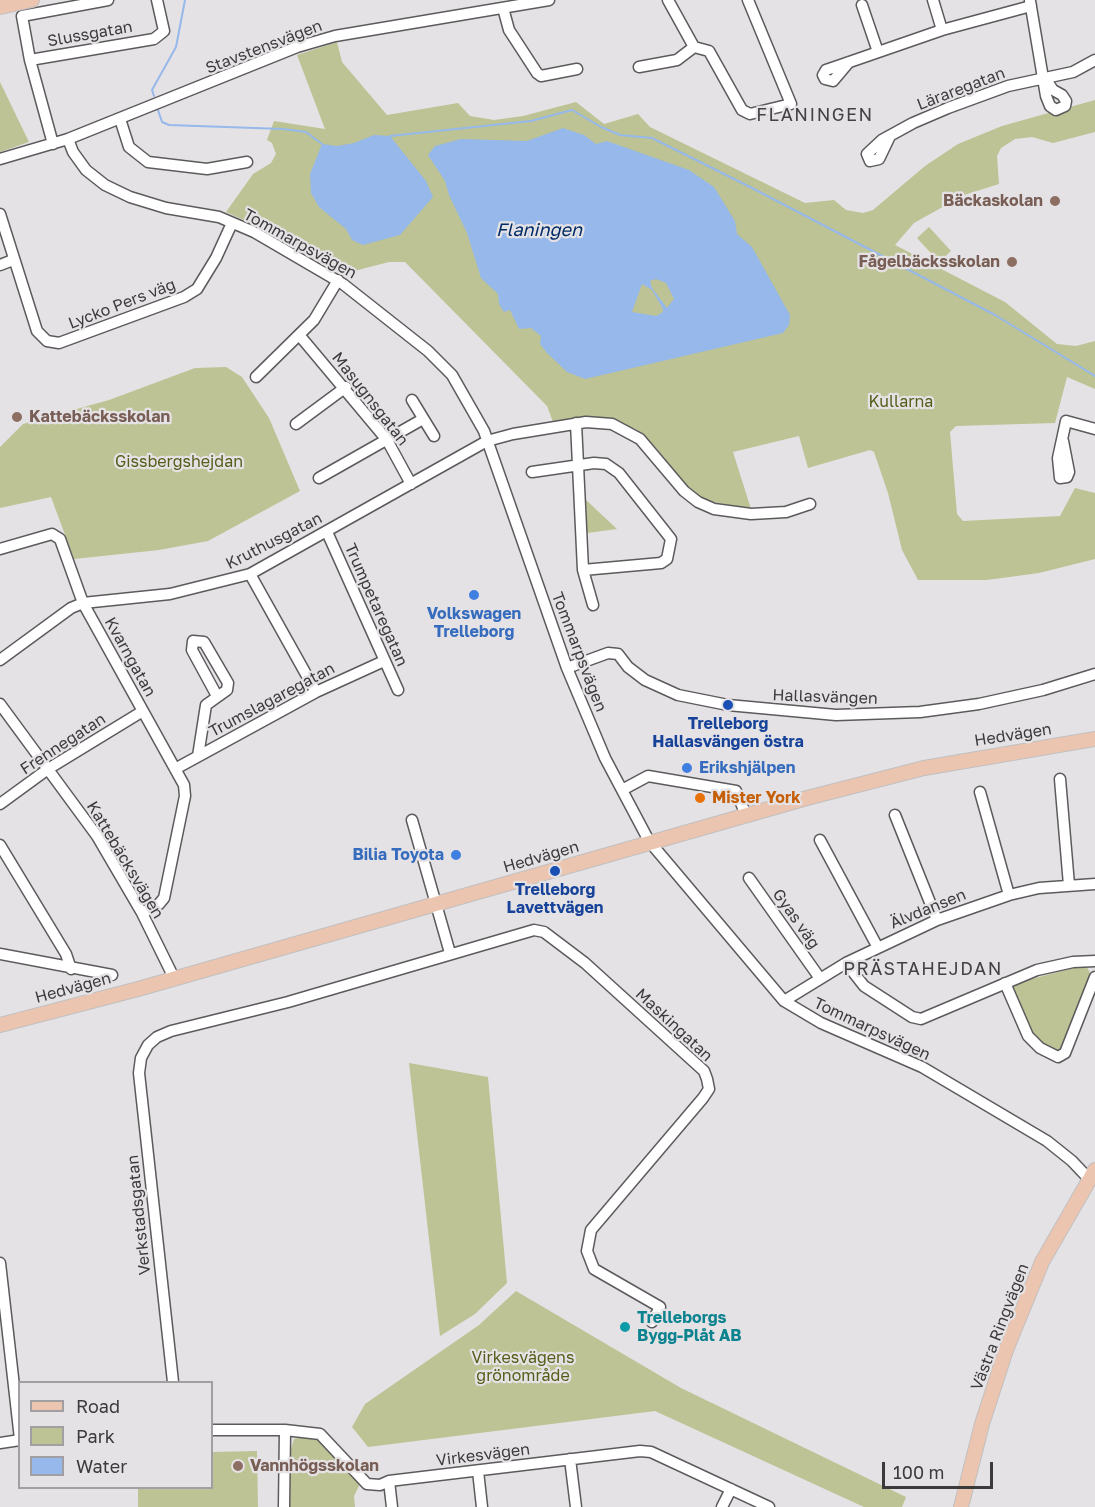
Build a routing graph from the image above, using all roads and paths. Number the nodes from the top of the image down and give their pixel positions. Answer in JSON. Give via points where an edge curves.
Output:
{"nodes":[{"id":1,"x":32,"y":0,"type":"edge"},
{"id":2,"x":108,"y":0,"type":"edge"},
{"id":3,"x":157,"y":0,"type":"edge"},
{"id":4,"x":549,"y":0,"type":"edge"},
{"id":5,"x":668,"y":0,"type":"edge"},
{"id":6,"x":748,"y":0,"type":"edge"},
{"id":7,"x":933,"y":0,"type":"edge"},
{"id":8,"x":1030,"y":3,"type":"edge"},
{"id":9,"x":862,"y":5,"type":"dead end"},
{"id":10,"x":0,"y":7,"type":"edge"},
{"id":11,"x":503,"y":8,"type":"junction"},
{"id":12,"x":942,"y":30,"type":"junction"},
{"id":13,"x":694,"y":47,"type":"junction"},
{"id":14,"x":878,"y":52,"type":"junction"},
{"id":15,"x":30,"y":60,"type":"junction"},
{"id":16,"x":1095,"y":60,"type":"edge"},
{"id":17,"x":849,"y":62,"type":"dead end"},
{"id":18,"x":639,"y":67,"type":"dead end"},
{"id":19,"x":577,"y":69,"type":"dead end"},
{"id":20,"x":1045,"y":78,"type":"junction"},
{"id":21,"x":120,"y":119,"type":"junction"},
{"id":22,"x":890,"y":136,"type":"dead end"},
{"id":23,"x":68,"y":139,"type":"junction"},
{"id":24,"x":53,"y":144,"type":"junction"},
{"id":25,"x":0,"y":159,"type":"edge"},
{"id":26,"x":247,"y":162,"type":"dead end"},
{"id":27,"x":0,"y":214,"type":"edge"},
{"id":28,"x":232,"y":223,"type":"junction"},
{"id":29,"x":13,"y":260,"type":"junction"},
{"id":30,"x":0,"y":265,"type":"edge"},
{"id":31,"x":338,"y":280,"type":"junction"},
{"id":32,"x":300,"y":336,"type":"junction"},
{"id":33,"x":256,"y":377,"type":"dead end"},
{"id":34,"x":345,"y":387,"type":"junction"},
{"id":35,"x":412,"y":400,"type":"dead end"},
{"id":36,"x":423,"y":419,"type":"junction"},
{"id":37,"x":576,"y":423,"type":"junction"},
{"id":38,"x":296,"y":424,"type":"dead end"},
{"id":39,"x":1095,"y":429,"type":"edge"},
{"id":40,"x":434,"y":436,"type":"dead end"},
{"id":41,"x":387,"y":441,"type":"junction"},
{"id":42,"x":487,"y":441,"type":"junction"},
{"id":43,"x":1063,"y":441,"type":"dead end"},
{"id":44,"x":579,"y":464,"type":"junction"},
{"id":45,"x":532,"y":472,"type":"dead end"},
{"id":46,"x":318,"y":478,"type":"dead end"},
{"id":47,"x":411,"y":484,"type":"junction"},
{"id":48,"x":810,"y":504,"type":"dead end"},
{"id":49,"x":327,"y":532,"type":"junction"},
{"id":50,"x":0,"y":549,"type":"edge"},
{"id":51,"x":583,"y":570,"type":"junction"},
{"id":52,"x":250,"y":574,"type":"junction"},
{"id":53,"x":83,"y":603,"type":"junction"},
{"id":54,"x":593,"y":605,"type":"dead end"},
{"id":55,"x":0,"y":660,"type":"edge"},
{"id":56,"x":384,"y":661,"type":"junction"},
{"id":57,"x":567,"y":668,"type":"junction"},
{"id":58,"x":1095,"y":674,"type":"edge"},
{"id":59,"x":398,"y":690,"type":"dead end"},
{"id":60,"x":316,"y":692,"type":"junction"},
{"id":61,"x":217,"y":696,"type":"junction"},
{"id":62,"x":0,"y":704,"type":"edge"},
{"id":63,"x":143,"y":711,"type":"junction"},
{"id":64,"x":1095,"y":739,"type":"edge"},
{"id":65,"x":198,"y":756,"type":"junction"},
{"id":66,"x":48,"y":769,"type":"junction"},
{"id":67,"x":175,"y":769,"type":"junction"},
{"id":68,"x":1060,"y":779,"type":"dead end"},
{"id":69,"x":622,"y":790,"type":"junction"},
{"id":70,"x":980,"y":792,"type":"dead end"},
{"id":71,"x":0,"y":804,"type":"edge"},
{"id":72,"x":746,"y":815,"type":"junction"},
{"id":73,"x":895,"y":815,"type":"dead end"},
{"id":74,"x":412,"y":820,"type":"dead end"},
{"id":75,"x":820,"y":840,"type":"dead end"},
{"id":76,"x":649,"y":841,"type":"junction"},
{"id":77,"x":0,"y":845,"type":"edge"},
{"id":78,"x":749,"y":878,"type":"dead end"},
{"id":79,"x":1095,"y":884,"type":"edge"},
{"id":80,"x":1069,"y":885,"type":"junction"},
{"id":81,"x":1009,"y":896,"type":"junction"},
{"id":82,"x":436,"y":904,"type":"junction"},
{"id":83,"x":142,"y":913,"type":"junction"},
{"id":84,"x":937,"y":920,"type":"junction"},
{"id":85,"x":877,"y":946,"type":"junction"},
{"id":86,"x":450,"y":953,"type":"junction"},
{"id":87,"x":0,"y":954,"type":"edge"},
{"id":88,"x":1095,"y":961,"type":"edge"},
{"id":89,"x":846,"y":963,"type":"junction"},
{"id":90,"x":71,"y":969,"type":"junction"},
{"id":91,"x":112,"y":975,"type":"dead end"},
{"id":92,"x":819,"y":977,"type":"junction"},
{"id":93,"x":1095,"y":977,"type":"edge"},
{"id":94,"x":174,"y":978,"type":"junction"},
{"id":95,"x":1005,"y":982,"type":"junction"},
{"id":96,"x":784,"y":1000,"type":"junction"},
{"id":97,"x":0,"y":1025,"type":"edge"},
{"id":98,"x":148,"y":1045,"type":"joint"},
{"id":99,"x":1092,"y":1175,"type":"edge"},
{"id":100,"x":0,"y":1263,"type":"edge"},
{"id":101,"x":652,"y":1322,"type":"dead end"},
{"id":102,"x":173,"y":1381,"type":"edge"},
{"id":103,"x":18,"y":1422,"type":"edge"},
{"id":104,"x":213,"y":1430,"type":"edge"},
{"id":105,"x":285,"y":1430,"type":"junction"},
{"id":106,"x":18,"y":1440,"type":"edge"},
{"id":107,"x":0,"y":1443,"type":"edge"},
{"id":108,"x":570,"y":1460,"type":"junction"},
{"id":109,"x":478,"y":1471,"type":"junction"},
{"id":110,"x":389,"y":1481,"type":"junction"},
{"id":111,"x":731,"y":1489,"type":"junction"},
{"id":112,"x":284,"y":1507,"type":"edge"},
{"id":113,"x":392,"y":1507,"type":"edge"},
{"id":114,"x":482,"y":1507,"type":"edge"},
{"id":115,"x":576,"y":1507,"type":"edge"},
{"id":116,"x":722,"y":1507,"type":"edge"},
{"id":117,"x":769,"y":1507,"type":"edge"},
{"id":118,"x":961,"y":1507,"type":"edge"}],
"edges":[{"from":1,"to":10,"type":"main road"},
{"from":2,"to":15,"type":"street","via":[[22,16]]},
{"from":3,"to":15,"type":"street","name":"Slussgatan","via":[[164,31],[154,39]]},
{"from":4,"to":11,"type":"street","name":"Stavstensvägen"},
{"from":5,"to":13,"type":"street"},
{"from":6,"to":13,"type":"street","via":[[791,104],[750,114],[742,110],[709,51]]},
{"from":7,"to":12,"type":"street"},
{"from":8,"to":12,"type":"street"},
{"from":8,"to":20,"type":"street"},
{"from":9,"to":14,"type":"street"},
{"from":11,"to":19,"type":"street","via":[[509,30],[537,73],[541,76]]},
{"from":11,"to":21,"type":"street","name":"Stavstensvägen","via":[[335,36],[297,47]]},
{"from":12,"to":14,"type":"street"},
{"from":13,"to":18,"type":"street","via":[[676,60]]},
{"from":14,"to":17,"type":"street"},
{"from":15,"to":24,"type":"street"},
{"from":16,"to":20,"type":"street","name":"Läraregatan","via":[[1073,72]]},
{"from":20,"to":22,"type":"street","name":"Läraregatan","via":[[978,96]]},
{"from":21,"to":23,"type":"street","name":"Stavstensvägen"},
{"from":21,"to":26,"type":"street","via":[[129,147],[148,162],[207,170]]},
{"from":23,"to":24,"type":"street","name":"Stavstensvägen"},
{"from":23,"to":28,"type":"street","name":"Tommarpsvägen","via":[[86,170],[105,185],[139,200]]},
{"from":24,"to":25,"type":"street","name":"Stavstensvägen"},
{"from":27,"to":29,"type":"street","name":"Lycko Pers väg"},
{"from":28,"to":29,"type":"street","name":"Lycko Pers väg","via":[[197,289],[59,343],[46,341],[37,331]]},
{"from":28,"to":31,"type":"street","name":"Tommarpsvägen"},
{"from":29,"to":30,"type":"street"},
{"from":31,"to":32,"type":"street"},
{"from":31,"to":42,"type":"street","name":"Tommarpsvägen","via":[[393,321],[452,375]]},
{"from":32,"to":33,"type":"street"},
{"from":32,"to":34,"type":"street","name":"Masugnsgatan"},
{"from":34,"to":38,"type":"street"},
{"from":34,"to":41,"type":"street","name":"Masugnsgatan"},
{"from":35,"to":36,"type":"street"},
{"from":36,"to":40,"type":"street"},
{"from":36,"to":41,"type":"street"},
{"from":37,"to":42,"type":"street","name":"Kruthusgatan"},
{"from":37,"to":44,"type":"street"},
{"from":37,"to":48,"type":"street","name":"Kruthusgatan","via":[[612,424],[625,429],[656,455],[684,491],[714,509],[751,514],[786,512]]},
{"from":39,"to":43,"type":"street","via":[[1066,421]]},
{"from":41,"to":46,"type":"street"},
{"from":41,"to":47,"type":"street","name":"Masugnsgatan"},
{"from":42,"to":47,"type":"street","name":"Kruthusgatan"},
{"from":42,"to":57,"type":"street","name":"Tommarpsvägen"},
{"from":44,"to":45,"type":"street"},
{"from":44,"to":51,"type":"street"},
{"from":44,"to":51,"type":"street","via":[[606,464],[619,473],[671,539],[667,559],[661,563]]},
{"from":47,"to":49,"type":"street","name":"Kruthusgatan"},
{"from":49,"to":52,"type":"street","name":"Kruthusgatan"},
{"from":49,"to":56,"type":"street","name":"Trumpetaregatan"},
{"from":50,"to":53,"type":"street","name":"Kvarngatan","via":[[56,535]]},
{"from":51,"to":54,"type":"street"},
{"from":52,"to":53,"type":"street","name":"Kruthusgatan","via":[[170,594]]},
{"from":52,"to":60,"type":"street"},
{"from":53,"to":55,"type":"street","name":"Kruthusgatan"},
{"from":53,"to":63,"type":"street","name":"Kvarngatan"},
{"from":56,"to":59,"type":"street","name":"Trumpetaregatan"},
{"from":56,"to":60,"type":"street","name":"Trumslagaregatan"},
{"from":57,"to":58,"type":"street","name":"Hallasvängen","via":[[608,653],[618,654],[645,680],[678,695],[728,705],[836,715],[942,710],[1018,697]]},
{"from":57,"to":69,"type":"street","name":"Tommarpsvägen"},
{"from":60,"to":65,"type":"street","name":"Trumslagaregatan"},
{"from":61,"to":61,"type":"street","via":[[227,690],[228,683],[204,642],[194,641],[192,650]]},
{"from":61,"to":65,"type":"street","via":[[206,705]]},
{"from":62,"to":66,"type":"street","name":"Kattebäcksvägen"},
{"from":63,"to":66,"type":"street","name":"Frennegatan"},
{"from":63,"to":67,"type":"street","name":"Kvarngatan"},
{"from":64,"to":72,"type":"main road","name":"Hedvägen","via":[[924,768]]},
{"from":65,"to":67,"type":"street","name":"Trumslagaregatan"},
{"from":66,"to":71,"type":"street","name":"Frennegatan"},
{"from":66,"to":83,"type":"street","name":"Kattebäcksvägen","via":[[97,836]]},
{"from":67,"to":83,"type":"street","name":"Kvarngatan","via":[[185,790],[164,898]]},
{"from":68,"to":80,"type":"street"},
{"from":69,"to":72,"type":"street","via":[[648,776],[736,790]]},
{"from":69,"to":76,"type":"street","name":"Tommarpsvägen"},
{"from":70,"to":81,"type":"street"},
{"from":72,"to":76,"type":"main road","name":"Hedvägen"},
{"from":73,"to":84,"type":"street"},
{"from":74,"to":82,"type":"street"},
{"from":75,"to":85,"type":"street"},
{"from":76,"to":82,"type":"main road","name":"Hedvägen"},
{"from":76,"to":96,"type":"street","name":"Tommarpsvägen"},
{"from":77,"to":90,"type":"street","via":[[66,954]]},
{"from":78,"to":92,"type":"street","name":"Gyas väg"},
{"from":79,"to":80,"type":"street","name":"Älvdansen"},
{"from":80,"to":81,"type":"street","name":"Älvdansen"},
{"from":81,"to":84,"type":"street","name":"Älvdansen"},
{"from":82,"to":86,"type":"street"},
{"from":82,"to":94,"type":"main road","name":"Hedvägen"},
{"from":83,"to":94,"type":"street","name":"Kattebäcksvägen"},
{"from":84,"to":85,"type":"street","name":"Älvdansen"},
{"from":85,"to":89,"type":"street","name":"Älvdansen"},
{"from":86,"to":98,"type":"street","name":"Maskingatan","via":[[288,1002],[171,1031]]},
{"from":86,"to":101,"type":"street","name":"Maskingatan","via":[[534,930],[544,932],[585,963],[704,1071],[709,1089],[703,1098],[591,1230],[587,1251],[594,1269],[660,1307]]},
{"from":87,"to":90,"type":"street"},
{"from":88,"to":95,"type":"street","via":[[1037,970]]},
{"from":89,"to":92,"type":"street","name":"Älvdansen"},
{"from":89,"to":95,"type":"street","via":[[864,986],[921,1019]]},
{"from":90,"to":91,"type":"street"},
{"from":92,"to":96,"type":"street","name":"Älvdansen"},
{"from":93,"to":95,"type":"street","via":[[1065,1053],[1058,1057],[1028,1036]]},
{"from":94,"to":97,"type":"main road","name":"Hedvägen"},
{"from":96,"to":99,"type":"street","name":"Tommarpsvägen","via":[[821,1023],[922,1067],[1047,1141]]},
{"from":98,"to":102,"type":"street","name":"Verkstadsgatan","via":[[139,1073]]},
{"from":99,"to":118,"type":"main road","name":"Västra Ringvägen","via":[[1042,1262],[1006,1350]]},
{"from":100,"to":103,"type":"street"},
{"from":104,"to":105,"type":"street","name":"Virkesvägen"},
{"from":105,"to":110,"type":"street","name":"Virkesvägen","via":[[320,1434],[367,1484]]},
{"from":105,"to":112,"type":"street"},
{"from":106,"to":107,"type":"street"},
{"from":108,"to":109,"type":"street","name":"Virkesvägen"},
{"from":108,"to":111,"type":"street","name":"Virkesvägen","via":[[651,1452]]},
{"from":108,"to":115,"type":"street"},
{"from":109,"to":110,"type":"street","name":"Virkesvägen"},
{"from":109,"to":114,"type":"street"},
{"from":110,"to":113,"type":"street"},
{"from":111,"to":116,"type":"street"},
{"from":111,"to":117,"type":"street","name":"Virkesvägen"}]}
